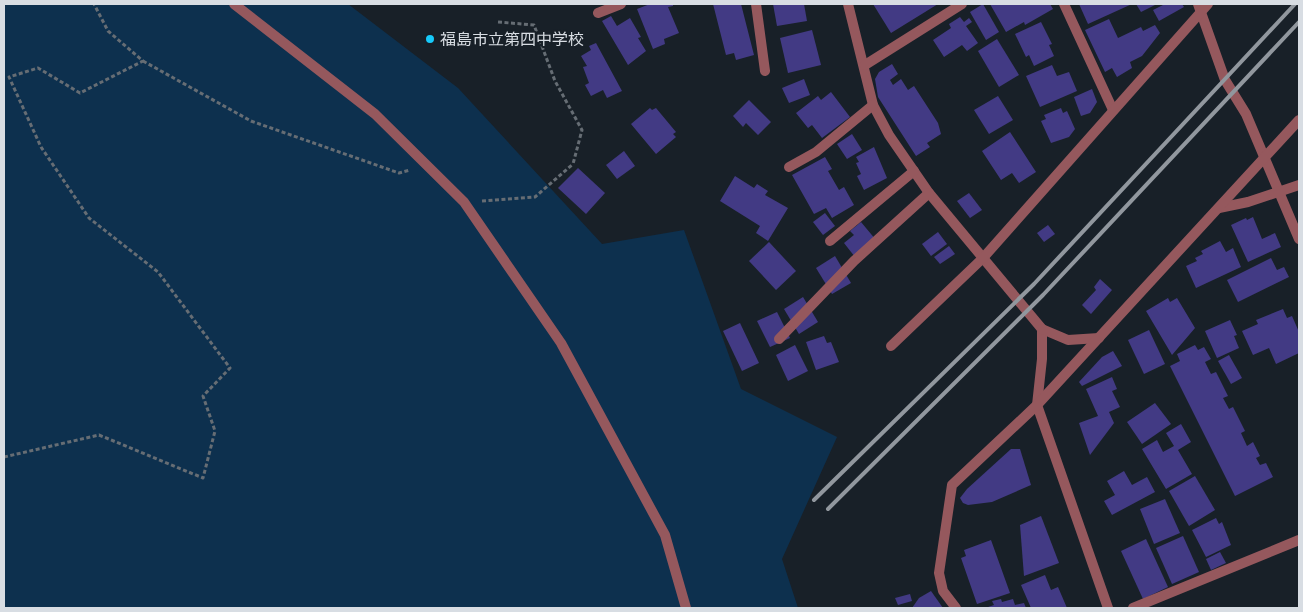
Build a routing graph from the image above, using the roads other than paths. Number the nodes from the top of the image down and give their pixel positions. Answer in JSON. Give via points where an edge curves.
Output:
{"nodes":[{"id":1,"x":234,"y":4,"type":"edge"},
{"id":2,"x":621,"y":4,"type":"edge"},
{"id":3,"x":756,"y":4,"type":"edge"},
{"id":4,"x":848,"y":4,"type":"edge"},
{"id":5,"x":962,"y":4,"type":"edge"},
{"id":6,"x":1064,"y":4,"type":"edge"},
{"id":7,"x":1202,"y":6,"type":"edge"},
{"id":8,"x":598,"y":13,"type":"dead end"},
{"id":9,"x":865,"y":65,"type":"junction"},
{"id":10,"x":765,"y":71,"type":"dead end"},
{"id":11,"x":873,"y":105,"type":"junction"},
{"id":12,"x":1113,"y":110,"type":"junction"},
{"id":13,"x":1299,"y":120,"type":"edge"},
{"id":14,"x":1264,"y":159,"type":"junction"},
{"id":15,"x":789,"y":167,"type":"dead end"},
{"id":16,"x":914,"y":171,"type":"junction"},
{"id":17,"x":1299,"y":184,"type":"edge"},
{"id":18,"x":1279,"y":192,"type":"junction"},
{"id":19,"x":929,"y":193,"type":"junction"},
{"id":20,"x":1219,"y":208,"type":"junction"},
{"id":21,"x":1299,"y":239,"type":"edge"},
{"id":22,"x":830,"y":241,"type":"dead end"},
{"id":23,"x":983,"y":258,"type":"junction"},
{"id":24,"x":1042,"y":329,"type":"junction"},
{"id":25,"x":1099,"y":338,"type":"junction"},
{"id":26,"x":779,"y":339,"type":"dead end"},
{"id":27,"x":891,"y":346,"type":"dead end"},
{"id":28,"x":1037,"y":405,"type":"junction"},
{"id":29,"x":1299,"y":540,"type":"edge"},
{"id":30,"x":686,"y":608,"type":"edge"},
{"id":31,"x":956,"y":608,"type":"edge"},
{"id":32,"x":1108,"y":608,"type":"edge"},
{"id":33,"x":1133,"y":608,"type":"edge"}],
"edges":[{"from":1,"to":30,"type":"street","via":[[375,114],[464,202],[561,344],[665,535]]},
{"from":2,"to":8,"type":"street"},
{"from":3,"to":10,"type":"street"},
{"from":4,"to":9,"type":"street"},
{"from":5,"to":9,"type":"street"},
{"from":6,"to":12,"type":"street"},
{"from":7,"to":12,"type":"street"},
{"from":7,"to":14,"type":"street","via":[[1225,80],[1246,114]]},
{"from":9,"to":11,"type":"street"},
{"from":11,"to":15,"type":"street","via":[[816,152]]},
{"from":11,"to":16,"type":"street"},
{"from":12,"to":23,"type":"street"},
{"from":13,"to":14,"type":"street"},
{"from":14,"to":18,"type":"street"},
{"from":14,"to":20,"type":"street"},
{"from":16,"to":19,"type":"street"},
{"from":16,"to":22,"type":"street"},
{"from":17,"to":18,"type":"street"},
{"from":18,"to":20,"type":"street"},
{"from":18,"to":21,"type":"street"},
{"from":19,"to":23,"type":"street"},
{"from":19,"to":26,"type":"street","via":[[854,261]]},
{"from":20,"to":25,"type":"street"},
{"from":23,"to":24,"type":"street"},
{"from":23,"to":27,"type":"street"},
{"from":24,"to":25,"type":"street","via":[[1068,340]]},
{"from":24,"to":28,"type":"street"},
{"from":25,"to":28,"type":"street"},
{"from":28,"to":31,"type":"street","via":[[952,486],[939,573],[943,591]]},
{"from":28,"to":32,"type":"street"},
{"from":29,"to":33,"type":"street"}]}
